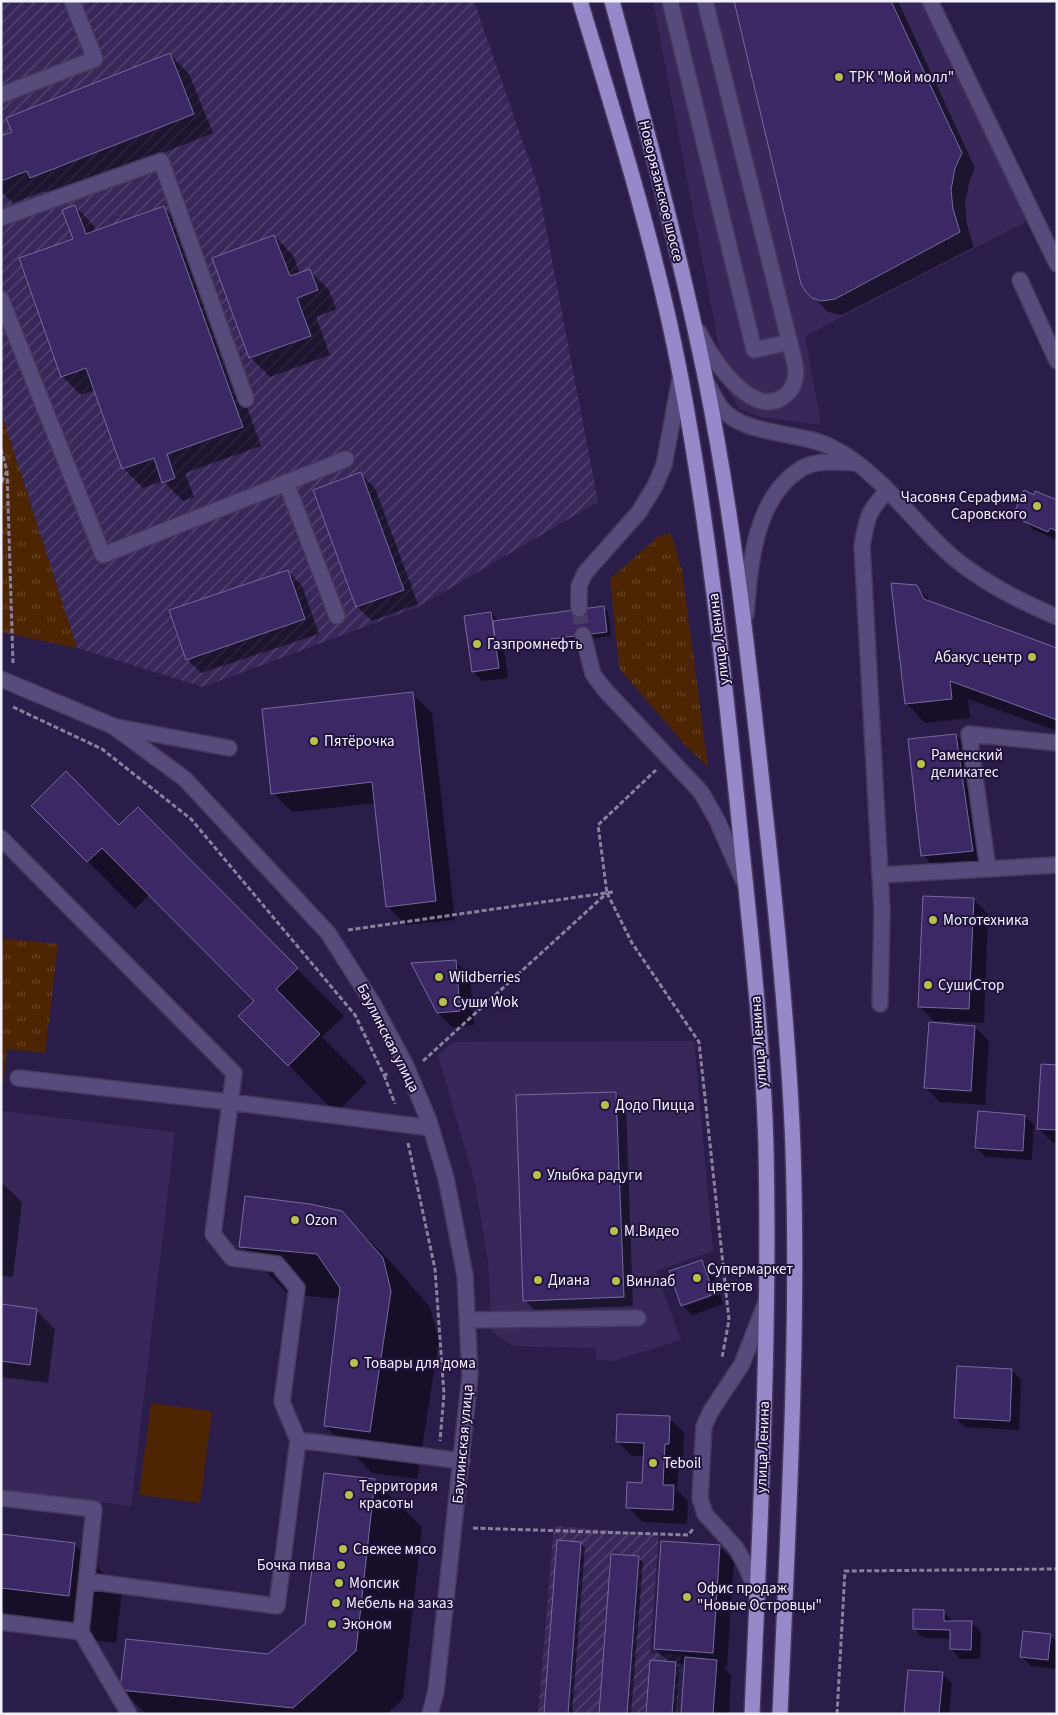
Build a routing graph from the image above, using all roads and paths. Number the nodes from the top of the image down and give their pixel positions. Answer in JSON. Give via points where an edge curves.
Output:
{"nodes":[{"id":1,"x":72,"y":1,"type":"edge"},
{"id":2,"x":580,"y":1,"type":"edge"},
{"id":3,"x":612,"y":1,"type":"edge"},
{"id":4,"x":670,"y":1,"type":"edge"},
{"id":5,"x":705,"y":1,"type":"edge"},
{"id":6,"x":930,"y":1,"type":"edge"},
{"id":7,"x":1,"y":96,"type":"edge"},
{"id":8,"x":1,"y":218,"type":"edge"},
{"id":9,"x":1057,"y":264,"type":"edge"},
{"id":10,"x":1020,"y":280,"type":"dead end"},
{"id":11,"x":1,"y":299,"type":"edge"},
{"id":12,"x":691,"y":314,"type":"junction"},
{"id":13,"x":790,"y":342,"type":"junction"},
{"id":14,"x":1057,"y":361,"type":"edge"},
{"id":15,"x":681,"y":375,"type":"junction"},
{"id":16,"x":706,"y":381,"type":"junction"},
{"id":17,"x":246,"y":399,"type":"dead end"},
{"id":18,"x":1,"y":449,"type":"edge"},
{"id":19,"x":346,"y":459,"type":"dead end"},
{"id":20,"x":860,"y":464,"type":"junction"},
{"id":21,"x":7,"y":471,"type":"junction"},
{"id":22,"x":286,"y":482,"type":"junction"},
{"id":23,"x":1,"y":483,"type":"edge"},
{"id":24,"x":888,"y":491,"type":"junction"},
{"id":25,"x":579,"y":609,"type":"tunnel mouth"},
{"id":26,"x":337,"y":616,"type":"dead end"},
{"id":27,"x":1057,"y":618,"type":"edge"},
{"id":28,"x":745,"y":625,"type":"junction"},
{"id":29,"x":582,"y":635,"type":"tunnel mouth"},
{"id":30,"x":13,"y":664,"type":"dead end"},
{"id":31,"x":1,"y":678,"type":"edge"},
{"id":32,"x":10,"y":706,"type":"dead end"},
{"id":33,"x":114,"y":726,"type":"junction"},
{"id":34,"x":1057,"y":743,"type":"edge"},
{"id":35,"x":229,"y":748,"type":"dead end"},
{"id":36,"x":670,"y":757,"type":"junction"},
{"id":37,"x":1,"y":838,"type":"edge"},
{"id":38,"x":1057,"y":866,"type":"edge"},
{"id":39,"x":988,"y":869,"type":"junction"},
{"id":40,"x":880,"y":875,"type":"junction"},
{"id":41,"x":745,"y":885,"type":"junction"},
{"id":42,"x":613,"y":892,"type":"dead end"},
{"id":43,"x":607,"y":893,"type":"junction"},
{"id":44,"x":328,"y":933,"type":"junction"},
{"id":45,"x":880,"y":1004,"type":"dead end"},
{"id":46,"x":406,"y":1066,"type":"junction"},
{"id":47,"x":384,"y":1076,"type":"junction"},
{"id":48,"x":18,"y":1078,"type":"dead end"},
{"id":49,"x":230,"y":1102,"type":"junction"},
{"id":50,"x":404,"y":1124,"type":"junction"},
{"id":51,"x":430,"y":1128,"type":"junction"},
{"id":52,"x":766,"y":1301,"type":"junction"},
{"id":53,"x":638,"y":1318,"type":"dead end"},
{"id":54,"x":467,"y":1320,"type":"junction"},
{"id":55,"x":720,"y":1365,"type":"dead end"},
{"id":56,"x":298,"y":1440,"type":"junction"},
{"id":57,"x":439,"y":1458,"type":"junction"},
{"id":58,"x":462,"y":1461,"type":"junction"},
{"id":59,"x":1,"y":1498,"type":"edge"},
{"id":60,"x":705,"y":1514,"type":"junction"},
{"id":61,"x":456,"y":1527,"type":"junction"},
{"id":62,"x":1057,"y":1569,"type":"edge"},
{"id":63,"x":87,"y":1581,"type":"junction"},
{"id":64,"x":757,"y":1593,"type":"junction"},
{"id":65,"x":1,"y":1622,"type":"edge"},
{"id":66,"x":81,"y":1632,"type":"junction"},
{"id":67,"x":129,"y":1714,"type":"edge"},
{"id":68,"x":430,"y":1714,"type":"edge"},
{"id":69,"x":752,"y":1714,"type":"edge"},
{"id":70,"x":780,"y":1714,"type":"edge"},
{"id":71,"x":836,"y":1714,"type":"edge"}],
"edges":[{"from":1,"to":7,"type":"street","via":[[95,59]]},
{"from":2,"to":15,"type":"main road","name":"Новорязанское шоссе","via":[[633,172]]},
{"from":3,"to":12,"type":"main road","name":"Новорязанское шоссе","via":[[658,171]]},
{"from":4,"to":13,"type":"street","via":[[754,350]]},
{"from":5,"to":13,"type":"street"},
{"from":6,"to":9,"type":"street"},
{"from":8,"to":17,"type":"street","via":[[161,161]]},
{"from":10,"to":14,"type":"street"},
{"from":11,"to":22,"type":"street","via":[[103,554]]},
{"from":12,"to":13,"type":"street","via":[[705,347],[723,373],[743,392],[760,400],[778,400],[792,389],[797,373]]},
{"from":12,"to":16,"type":"main road","name":"Новорязанское шоссе"},
{"from":15,"to":25,"type":"street","via":[[664,465],[658,479],[639,512],[585,573],[579,586]]},
{"from":15,"to":41,"type":"main road","name":"улица Ленина","via":[[704,517]]},
{"from":16,"to":20,"type":"street","via":[[722,408],[735,420],[830,446]]},
{"from":16,"to":28,"type":"main road","name":"улица Ленина"},
{"from":18,"to":21,"type":"path"},
{"from":19,"to":22,"type":"street"},
{"from":20,"to":24,"type":"street"},
{"from":20,"to":28,"type":"street","via":[[831,462],[811,465],[799,470],[780,487],[758,534],[750,572]]},
{"from":21,"to":23,"type":"path"},
{"from":21,"to":30,"type":"path"},
{"from":22,"to":26,"type":"street"},
{"from":24,"to":27,"type":"street","via":[[954,558],[984,581]]},
{"from":24,"to":40,"type":"street","via":[[873,506],[866,520],[862,546]]},
{"from":28,"to":70,"type":"main road","name":"улица Ленина","via":[[784,988],[793,1149],[790,1478]]},
{"from":29,"to":36,"type":"street","via":[[593,674]]},
{"from":31,"to":33,"type":"street","name":"Баулинская улица"},
{"from":32,"to":47,"type":"path","via":[[102,749],[191,819],[355,1016]]},
{"from":33,"to":35,"type":"street"},
{"from":33,"to":44,"type":"street","name":"Баулинская улица","via":[[186,779]]},
{"from":34,"to":39,"type":"street","via":[[969,734]]},
{"from":36,"to":41,"type":"street","via":[[701,792]]},
{"from":36,"to":43,"type":"path","via":[[598,825]]},
{"from":37,"to":49,"type":"street","via":[[234,1073]]},
{"from":38,"to":39,"type":"street"},
{"from":39,"to":40,"type":"street"},
{"from":40,"to":45,"type":"street"},
{"from":41,"to":52,"type":"main road","name":"улица Ленина","via":[[766,1145]]},
{"from":42,"to":43,"type":"path"},
{"from":43,"to":44,"type":"path"},
{"from":43,"to":46,"type":"path","via":[[424,1060]]},
{"from":43,"to":55,"type":"path","via":[[632,943],[699,1042],[729,1320]]},
{"from":44,"to":46,"type":"street","name":"Баулинская улица","via":[[372,1002]]},
{"from":46,"to":47,"type":"path"},
{"from":46,"to":51,"type":"street","name":"Баулинская улица"},
{"from":47,"to":50,"type":"path"},
{"from":48,"to":49,"type":"street"},
{"from":49,"to":50,"type":"street"},
{"from":49,"to":56,"type":"street","via":[[213,1234],[232,1258],[278,1264],[297,1288],[282,1402]]},
{"from":50,"to":51,"type":"street"},
{"from":50,"to":57,"type":"path","via":[[436,1269],[444,1394]]},
{"from":51,"to":54,"type":"street","name":"Баулинская улица","via":[[446,1178],[465,1275]]},
{"from":52,"to":60,"type":"street","via":[[742,1364],[704,1426],[700,1498]]},
{"from":52,"to":64,"type":"main road","name":"улица Ленина"},
{"from":53,"to":54,"type":"street"},
{"from":54,"to":58,"type":"street","name":"Баулинская улица","via":[[470,1375]]},
{"from":56,"to":57,"type":"street"},
{"from":56,"to":63,"type":"street","via":[[277,1606]]},
{"from":57,"to":58,"type":"street"},
{"from":58,"to":61,"type":"street","name":"Баулинская улица"},
{"from":59,"to":63,"type":"street","via":[[94,1509]]},
{"from":60,"to":61,"type":"path","via":[[688,1534]]},
{"from":60,"to":64,"type":"street","via":[[736,1548]]},
{"from":61,"to":68,"type":"street","name":"Баулинская улица","via":[[436,1691]]},
{"from":62,"to":71,"type":"path","via":[[845,1571]]},
{"from":63,"to":66,"type":"street"},
{"from":64,"to":69,"type":"main road","name":"улица Ленина"},
{"from":65,"to":66,"type":"street"},
{"from":66,"to":67,"type":"street"}]}
